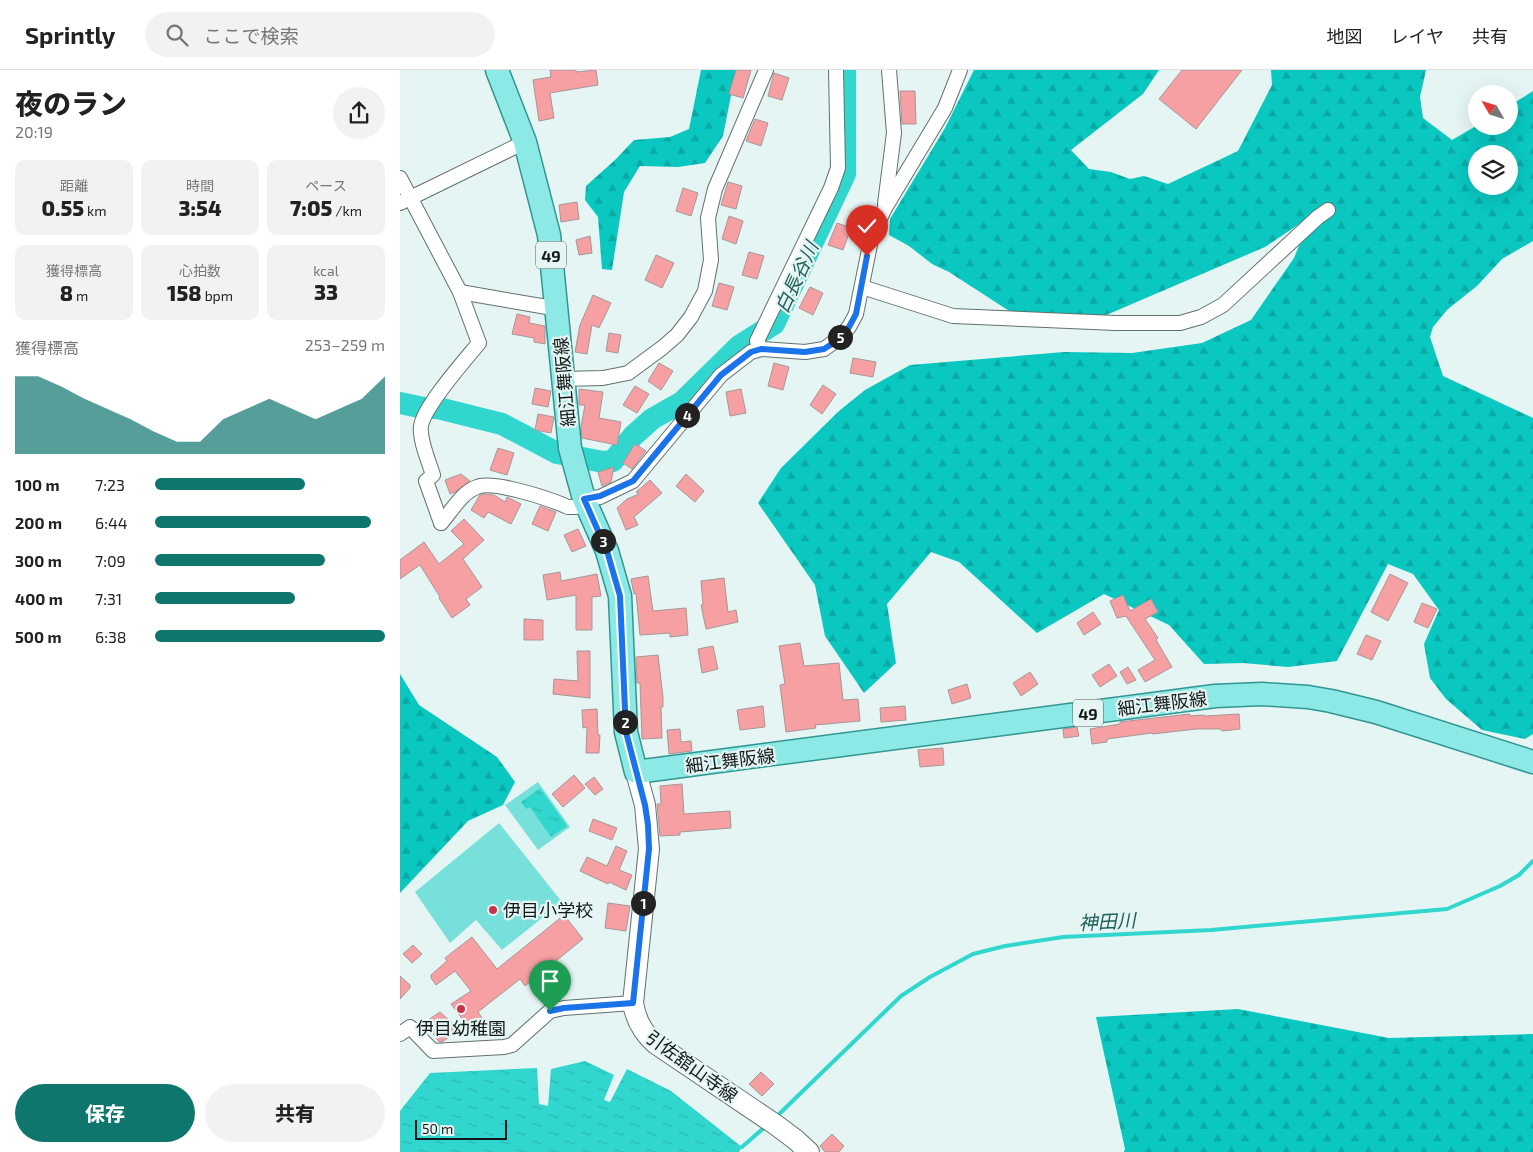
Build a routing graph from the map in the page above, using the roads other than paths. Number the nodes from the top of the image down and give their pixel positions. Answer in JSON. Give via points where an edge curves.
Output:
{"nodes":[{"id":1,"x":496,"y":70,"type":"edge"},
{"id":2,"x":766,"y":70,"type":"edge"},
{"id":3,"x":836,"y":70,"type":"edge"},
{"id":4,"x":889,"y":70,"type":"edge"},
{"id":5,"x":960,"y":70,"type":"edge"},
{"id":6,"x":525,"y":142,"type":"junction"},
{"id":7,"x":400,"y":178,"type":"edge"},
{"id":8,"x":405,"y":200,"type":"edge"},
{"id":9,"x":885,"y":208,"type":"junction"},
{"id":10,"x":1328,"y":210,"type":"dead end"},
{"id":11,"x":862,"y":287,"type":"junction"},
{"id":12,"x":460,"y":292,"type":"junction"},
{"id":13,"x":557,"y":307,"type":"junction"},
{"id":14,"x":761,"y":349,"type":"junction"},
{"id":15,"x":562,"y":379,"type":"junction"},
{"id":16,"x":584,"y":499,"type":"junction"},
{"id":17,"x":1533,"y":762,"type":"edge"},
{"id":18,"x":636,"y":772,"type":"junction"},
{"id":19,"x":633,"y":1003,"type":"junction"},
{"id":20,"x":400,"y":1034,"type":"edge"},
{"id":21,"x":809,"y":1152,"type":"edge"}],
"edges":[{"from":1,"to":6,"type":"main road","name":"細江舞阪線","number":"49"},
{"from":2,"to":15,"type":"street","via":[[715,188],[708,218],[712,260],[705,292],[691,316],[677,335],[628,373],[603,378]]},
{"from":3,"to":14,"type":"street","via":[[838,168],[757,341]]},
{"from":4,"to":9,"type":"street","via":[[894,132]]},
{"from":5,"to":9,"type":"street","via":[[945,108]]},
{"from":6,"to":8,"type":"street"},
{"from":6,"to":13,"type":"main road","name":"細江舞阪線","number":"49","via":[[549,235]]},
{"from":7,"to":8,"type":"street"},
{"from":8,"to":12,"type":"street"},
{"from":9,"to":11,"type":"street","via":[[872,235]]},
{"from":10,"to":11,"type":"street","via":[[1223,305],[1201,317],[1180,323],[953,316]]},
{"from":11,"to":14,"type":"street","via":[[856,314],[849,327],[824,349],[805,352]]},
{"from":12,"to":13,"type":"street"},
{"from":12,"to":16,"type":"street","via":[[479,343],[429,407],[420,427],[433,476],[426,481],[441,523],[460,500],[475,487],[486,484],[568,507],[576,507]]},
{"from":13,"to":15,"type":"main road","name":"細江舞阪線","number":"49"},
{"from":14,"to":16,"type":"street","via":[[751,352],[721,375],[633,481],[600,496]]},
{"from":15,"to":16,"type":"main road","name":"細江舞阪線","number":"49","via":[[572,454]]},
{"from":16,"to":18,"type":"main road","name":"細江舞阪線","number":"49","via":[[607,551],[620,596],[626,732]]},
{"from":17,"to":18,"type":"main road","name":"細江舞阪線","number":"49","via":[[1354,706],[1308,697],[1262,694],[1216,696]]},
{"from":18,"to":19,"type":"main road","name":"引佐舘山寺線","via":[[645,805],[649,849]]},
{"from":19,"to":20,"type":"street","via":[[550,1011],[512,1045],[504,1047],[433,1051],[410,1027]]},
{"from":19,"to":21,"type":"main road","name":"引佐舘山寺線","via":[[639,1024],[656,1044]]}]}
